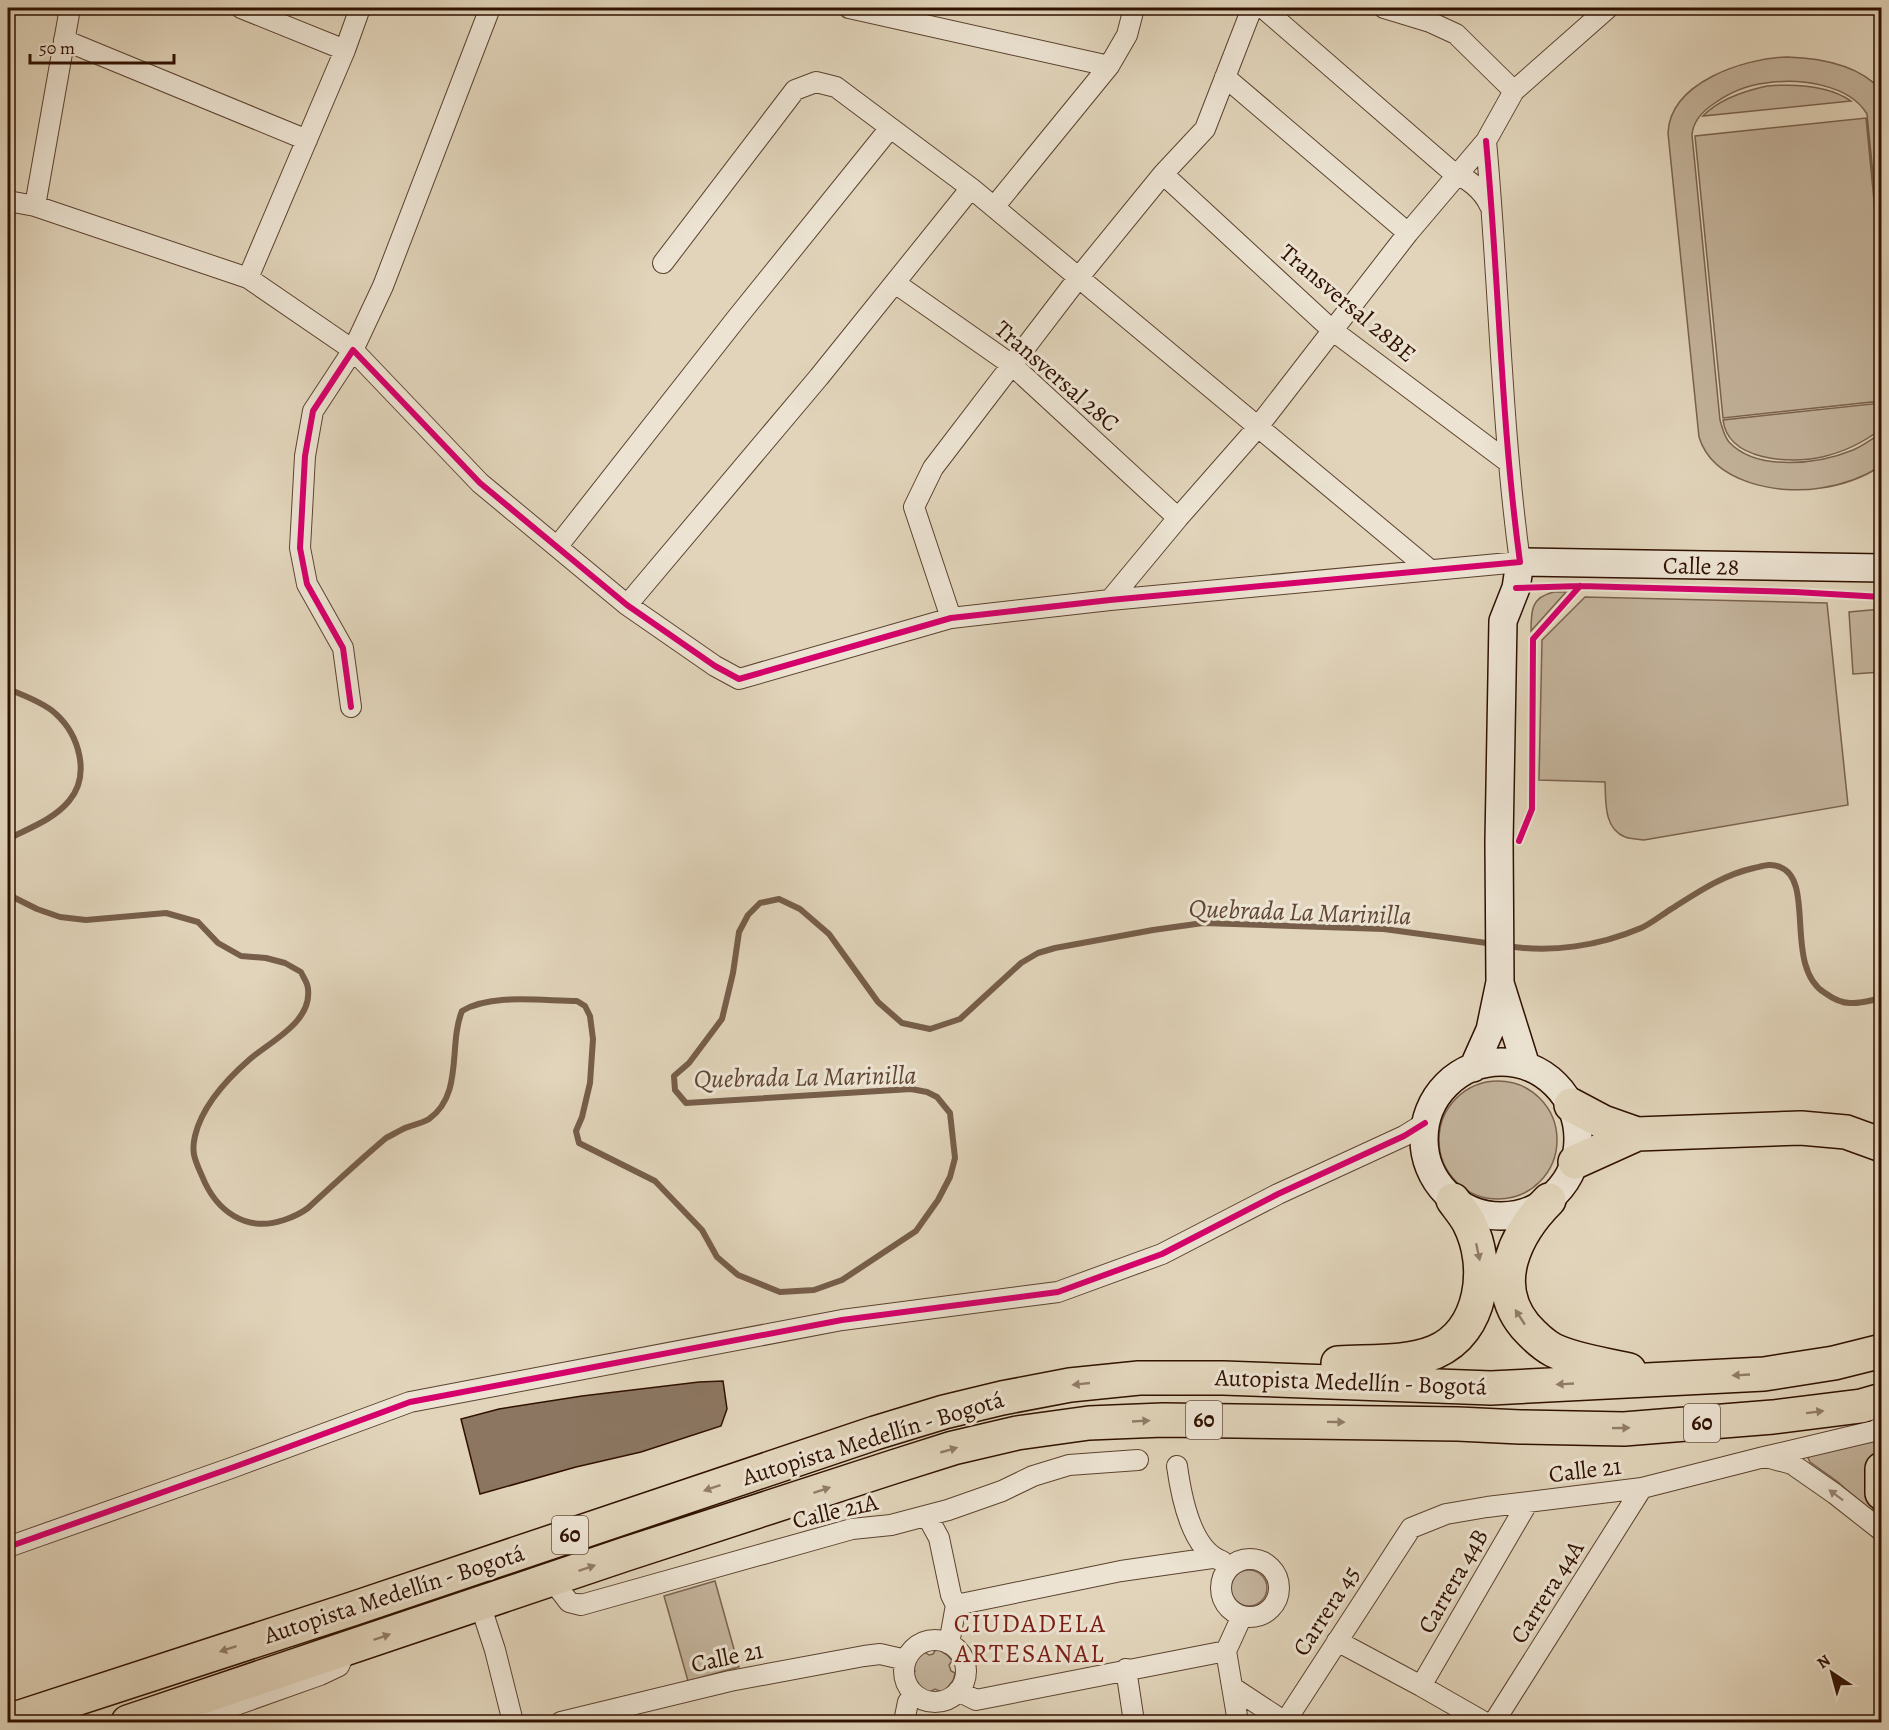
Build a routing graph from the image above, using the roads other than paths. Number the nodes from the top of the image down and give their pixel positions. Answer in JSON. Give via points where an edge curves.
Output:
{"nodes":[{"id":1,"x":70,"y":8,"type":"edge"},
{"id":2,"x":241,"y":8,"type":"edge"},
{"id":3,"x":360,"y":8,"type":"edge"},
{"id":4,"x":490,"y":8,"type":"edge"},
{"id":5,"x":849,"y":8,"type":"edge"},
{"id":6,"x":1134,"y":8,"type":"edge"},
{"id":7,"x":1252,"y":8,"type":"edge"},
{"id":8,"x":1263,"y":8,"type":"edge"},
{"id":9,"x":1384,"y":8,"type":"edge"},
{"id":10,"x":1608,"y":8,"type":"edge"},
{"id":11,"x":64,"y":40,"type":"junction"},
{"id":12,"x":345,"y":50,"type":"junction"},
{"id":13,"x":1109,"y":66,"type":"junction"},
{"id":14,"x":1225,"y":77,"type":"junction"},
{"id":15,"x":1514,"y":91,"type":"junction"},
{"id":16,"x":890,"y":128,"type":"junction"},
{"id":17,"x":307,"y":140,"type":"junction"},
{"id":18,"x":1486,"y":141,"type":"junction"},
{"id":19,"x":1163,"y":174,"type":"junction"},
{"id":20,"x":1459,"y":174,"type":"junction"},
{"id":21,"x":971,"y":188,"type":"junction"},
{"id":22,"x":8,"y":201,"type":"edge"},
{"id":23,"x":35,"y":206,"type":"junction"},
{"id":24,"x":994,"y":207,"type":"junction"},
{"id":25,"x":1493,"y":212,"type":"junction"},
{"id":26,"x":1408,"y":233,"type":"junction"},
{"id":27,"x":663,"y":262,"type":"dead end"},
{"id":28,"x":1079,"y":277,"type":"junction"},
{"id":29,"x":248,"y":278,"type":"junction"},
{"id":30,"x":895,"y":283,"type":"junction"},
{"id":31,"x":1332,"y":330,"type":"junction"},
{"id":32,"x":352,"y":350,"type":"junction"},
{"id":33,"x":1012,"y":365,"type":"junction"},
{"id":34,"x":1257,"y":428,"type":"junction"},
{"id":35,"x":1508,"y":462,"type":"junction"},
{"id":36,"x":1178,"y":518,"type":"junction"},
{"id":37,"x":557,"y":547,"type":"junction"},
{"id":38,"x":1520,"y":562,"type":"junction"},
{"id":39,"x":1881,"y":568,"type":"edge"},
{"id":40,"x":1430,"y":570,"type":"junction"},
{"id":41,"x":1110,"y":600,"type":"junction"},
{"id":42,"x":627,"y":605,"type":"junction"},
{"id":43,"x":951,"y":618,"type":"junction"},
{"id":44,"x":351,"y":707,"type":"dead end"},
{"id":45,"x":1500,"y":972,"type":"junction"},
{"id":46,"x":1526,"y":1066,"type":"junction"},
{"id":47,"x":1473,"y":1068,"type":"junction"},
{"id":48,"x":1571,"y":1105,"type":"junction"},
{"id":49,"x":1425,"y":1123,"type":"junction"},
{"id":50,"x":1637,"y":1134,"type":"junction"},
{"id":51,"x":1881,"y":1145,"type":"edge"},
{"id":52,"x":1575,"y":1162,"type":"junction"},
{"id":53,"x":1453,"y":1200,"type":"junction"},
{"id":54,"x":1549,"y":1200,"type":"junction"},
{"id":55,"x":1881,"y":1351,"type":"edge"},
{"id":56,"x":1223,"y":1377,"type":"junction"},
{"id":57,"x":1666,"y":1379,"type":"junction"},
{"id":58,"x":1881,"y":1400,"type":"edge"},
{"id":59,"x":1881,"y":1427,"type":"edge"},
{"id":60,"x":1764,"y":1457,"type":"junction"},
{"id":61,"x":1138,"y":1460,"type":"dead end"},
{"id":62,"x":1177,"y":1466,"type":"dead end"},
{"id":63,"x":1881,"y":1469,"type":"edge"},
{"id":64,"x":1642,"y":1488,"type":"junction"},
{"id":65,"x":1881,"y":1493,"type":"edge"},
{"id":66,"x":1528,"y":1502,"type":"junction"},
{"id":67,"x":927,"y":1516,"type":"junction"},
{"id":68,"x":1411,"y":1528,"type":"joint"},
{"id":69,"x":1881,"y":1531,"type":"edge"},
{"id":70,"x":8,"y":1547,"type":"edge"},
{"id":71,"x":1212,"y":1558,"type":"junction"},
{"id":72,"x":1233,"y":1565,"type":"junction"},
{"id":73,"x":552,"y":1580,"type":"junction"},
{"id":74,"x":480,"y":1604,"type":"junction"},
{"id":75,"x":956,"y":1605,"type":"junction"},
{"id":76,"x":1242,"y":1616,"type":"junction"},
{"id":77,"x":1337,"y":1641,"type":"junction"},
{"id":78,"x":949,"y":1644,"type":"junction"},
{"id":79,"x":347,"y":1649,"type":"junction"},
{"id":80,"x":1226,"y":1651,"type":"junction"},
{"id":81,"x":906,"y":1660,"type":"junction"},
{"id":82,"x":1126,"y":1669,"type":"junction"},
{"id":83,"x":1421,"y":1686,"type":"junction"},
{"id":84,"x":1232,"y":1687,"type":"junction"},
{"id":85,"x":958,"y":1692,"type":"junction"},
{"id":86,"x":915,"y":1695,"type":"junction"},
{"id":87,"x":8,"y":1721,"type":"edge"},
{"id":88,"x":128,"y":1722,"type":"edge"},
{"id":89,"x":188,"y":1722,"type":"edge"},
{"id":90,"x":513,"y":1722,"type":"edge"},
{"id":91,"x":561,"y":1722,"type":"edge"},
{"id":92,"x":904,"y":1722,"type":"edge"},
{"id":93,"x":1134,"y":1722,"type":"edge"},
{"id":94,"x":1238,"y":1722,"type":"edge"},
{"id":95,"x":1285,"y":1722,"type":"edge"},
{"id":96,"x":1484,"y":1722,"type":"edge"},
{"id":97,"x":1494,"y":1722,"type":"edge"}],
"edges":[{"from":1,"to":11,"type":"street"},
{"from":2,"to":12,"type":"street"},
{"from":3,"to":12,"type":"street"},
{"from":4,"to":32,"type":"street","via":[[383,286]]},
{"from":5,"to":13,"type":"street"},
{"from":6,"to":13,"type":"street","via":[[1127,36]]},
{"from":7,"to":14,"type":"street"},
{"from":8,"to":20,"type":"street"},
{"from":9,"to":15,"type":"street","via":[[1456,34]]},
{"from":10,"to":15,"type":"street"},
{"from":11,"to":17,"type":"street"},
{"from":11,"to":23,"type":"street"},
{"from":12,"to":17,"type":"street"},
{"from":13,"to":24,"type":"street"},
{"from":14,"to":19,"type":"street","via":[[1204,129]]},
{"from":14,"to":26,"type":"street"},
{"from":15,"to":18,"type":"street"},
{"from":16,"to":21,"type":"street"},
{"from":16,"to":27,"type":"street","via":[[836,87],[816,82],[795,90]]},
{"from":16,"to":37,"type":"street"},
{"from":17,"to":29,"type":"street"},
{"from":18,"to":20,"type":"street"},
{"from":18,"to":25,"type":"street"},
{"from":19,"to":28,"type":"street"},
{"from":19,"to":31,"type":"street","name":"Transversal 28BE"},
{"from":20,"to":25,"type":"street","via":[[1486,196]]},
{"from":20,"to":26,"type":"street"},
{"from":21,"to":24,"type":"street"},
{"from":21,"to":30,"type":"street"},
{"from":22,"to":23,"type":"street"},
{"from":23,"to":29,"type":"street"},
{"from":24,"to":28,"type":"street"},
{"from":25,"to":35,"type":"street"},
{"from":26,"to":31,"type":"street"},
{"from":28,"to":33,"type":"street"},
{"from":28,"to":34,"type":"street"},
{"from":29,"to":32,"type":"street"},
{"from":30,"to":33,"type":"street","name":"Transversal 28C"},
{"from":30,"to":42,"type":"street"},
{"from":31,"to":34,"type":"street"},
{"from":31,"to":35,"type":"street","name":"Transversal 28BE"},
{"from":32,"to":37,"type":"street","via":[[480,483]]},
{"from":32,"to":44,"type":"street","via":[[313,411],[305,456],[300,548],[307,584],[344,648]]},
{"from":33,"to":36,"type":"street","name":"Transversal 28C"},
{"from":33,"to":43,"type":"street","via":[[933,468],[914,507]]},
{"from":34,"to":36,"type":"street"},
{"from":34,"to":40,"type":"street"},
{"from":35,"to":38,"type":"street"},
{"from":36,"to":41,"type":"street"},
{"from":37,"to":42,"type":"street"},
{"from":38,"to":39,"type":"main road","name":"Calle 28"},
{"from":38,"to":40,"type":"street"},
{"from":38,"to":45,"type":"main road","via":[[1516,588],[1503,621]]},
{"from":40,"to":41,"type":"street"},
{"from":41,"to":43,"type":"street"},
{"from":42,"to":43,"type":"street","via":[[739,679]]},
{"from":45,"to":46,"type":"main road"},
{"from":45,"to":47,"type":"main road","via":[[1490,1030]]},
{"from":46,"to":47,"type":"main road","via":[[1508,1062]]},
{"from":46,"to":48,"type":"main road","via":[[1559,1088]]},
{"from":47,"to":49,"type":"main road","via":[[1451,1080],[1435,1099]]},
{"from":48,"to":50,"type":"highway"},
{"from":48,"to":52,"type":"main road","via":[[1577,1123]]},
{"from":49,"to":53,"type":"main road","via":[[1428,1166],[1438,1185]]},
{"from":49,"to":70,"type":"street","via":[[1162,1254],[1059,1292],[842,1320],[410,1402]]},
{"from":50,"to":51,"type":"highway","via":[[1801,1128],[1846,1132]]},
{"from":50,"to":52,"type":"highway"},
{"from":52,"to":54,"type":"main road","via":[[1565,1182]]},
{"from":53,"to":54,"type":"main road","via":[[1489,1216],[1529,1211]]},
{"from":53,"to":56,"type":"highway","one_way":true,"via":[[1469,1222],[1481,1282],[1472,1314],[1451,1342],[1418,1357],[1311,1364]]},
{"from":57,"to":54,"type":"highway","one_way":true,"via":[[1569,1356],[1540,1342],[1521,1321],[1510,1296],[1508,1272],[1531,1218]]},
{"from":55,"to":57,"type":"highway","name":"Autopista Medellín - Bogotá","number":"60","one_way":true,"via":[[1764,1374]]},
{"from":57,"to":56,"type":"highway","name":"Autopista Medellín - Bogotá","number":"60","one_way":true,"via":[[1491,1388]]},
{"from":56,"to":87,"type":"highway","name":"Autopista Medellín - Bogotá","number":"60","one_way":true,"via":[[1139,1378],[1071,1386],[944,1412]]},
{"from":73,"to":58,"type":"highway","name":"Autopista Medellín - Bogotá","number":"60","one_way":true,"via":[[953,1448],[1017,1433],[1089,1423],[1163,1420],[1624,1429],[1773,1417]]},
{"from":59,"to":60,"type":"street","name":"Calle 21"},
{"from":60,"to":64,"type":"street","name":"Calle 21"},
{"from":69,"to":60,"type":"street","one_way":true,"via":[[1792,1464]]},
{"from":61,"to":67,"type":"street","name":"Calle 21A","via":[[1069,1465]]},
{"from":62,"to":71,"type":"street","via":[[1182,1501],[1201,1544]]},
{"from":63,"to":65,"type":"highway"},
{"from":64,"to":66,"type":"street","name":"Calle 21"},
{"from":64,"to":97,"type":"street","name":"Carrera 44A"},
{"from":66,"to":68,"type":"street","name":"Calle 21","via":[[1446,1514]]},
{"from":66,"to":83,"type":"street","name":"Carrera 44B"},
{"from":67,"to":73,"type":"street","name":"Calle 21A","via":[[852,1529],[581,1605],[569,1602]]},
{"from":67,"to":75,"type":"street","via":[[939,1538]]},
{"from":68,"to":77,"type":"street","name":"Carrera 45"},
{"from":71,"to":72,"type":"street"},
{"from":71,"to":75,"type":"street","via":[[1120,1571]]},
{"from":72,"to":76,"type":"street","via":[[1222,1580],[1222,1598]]},
{"from":72,"to":76,"type":"street","via":[[1251,1559],[1260,1562],[1275,1574],[1278,1583],[1275,1602],[1269,1610],[1261,1615]]},
{"from":73,"to":74,"type":"highway","name":"Autopista Medellín - Bogotá","number":"60"},
{"from":79,"to":74,"type":"highway","name":"Autopista Medellín - Bogotá","number":"60","one_way":true},
{"from":74,"to":90,"type":"street"},
{"from":75,"to":78,"type":"street"},
{"from":76,"to":80,"type":"street"},
{"from":77,"to":83,"type":"street"},
{"from":77,"to":95,"type":"street","name":"Carrera 45"},
{"from":78,"to":81,"type":"street","via":[[924,1642]]},
{"from":78,"to":85,"type":"street","via":[[964,1661],[965,1677]]},
{"from":79,"to":88,"type":"highway","name":"Autopista Medellín - Bogotá","number":"60"},
{"from":79,"to":89,"type":"street","via":[[339,1665],[320,1675]]},
{"from":80,"to":82,"type":"street"},
{"from":80,"to":84,"type":"street"},
{"from":81,"to":86,"type":"street","via":[[905,1679]]},
{"from":81,"to":91,"type":"street","name":"Calle 21","via":[[880,1654],[864,1656],[730,1681]]},
{"from":82,"to":85,"type":"street","via":[[976,1700]]},
{"from":82,"to":93,"type":"street"},
{"from":83,"to":96,"type":"street"},
{"from":84,"to":94,"type":"street"},
{"from":84,"to":95,"type":"street","name":"Carrera 45"},
{"from":85,"to":86,"type":"street","via":[[942,1701],[923,1700]]},
{"from":86,"to":92,"type":"street","via":[[908,1702]]}]}
